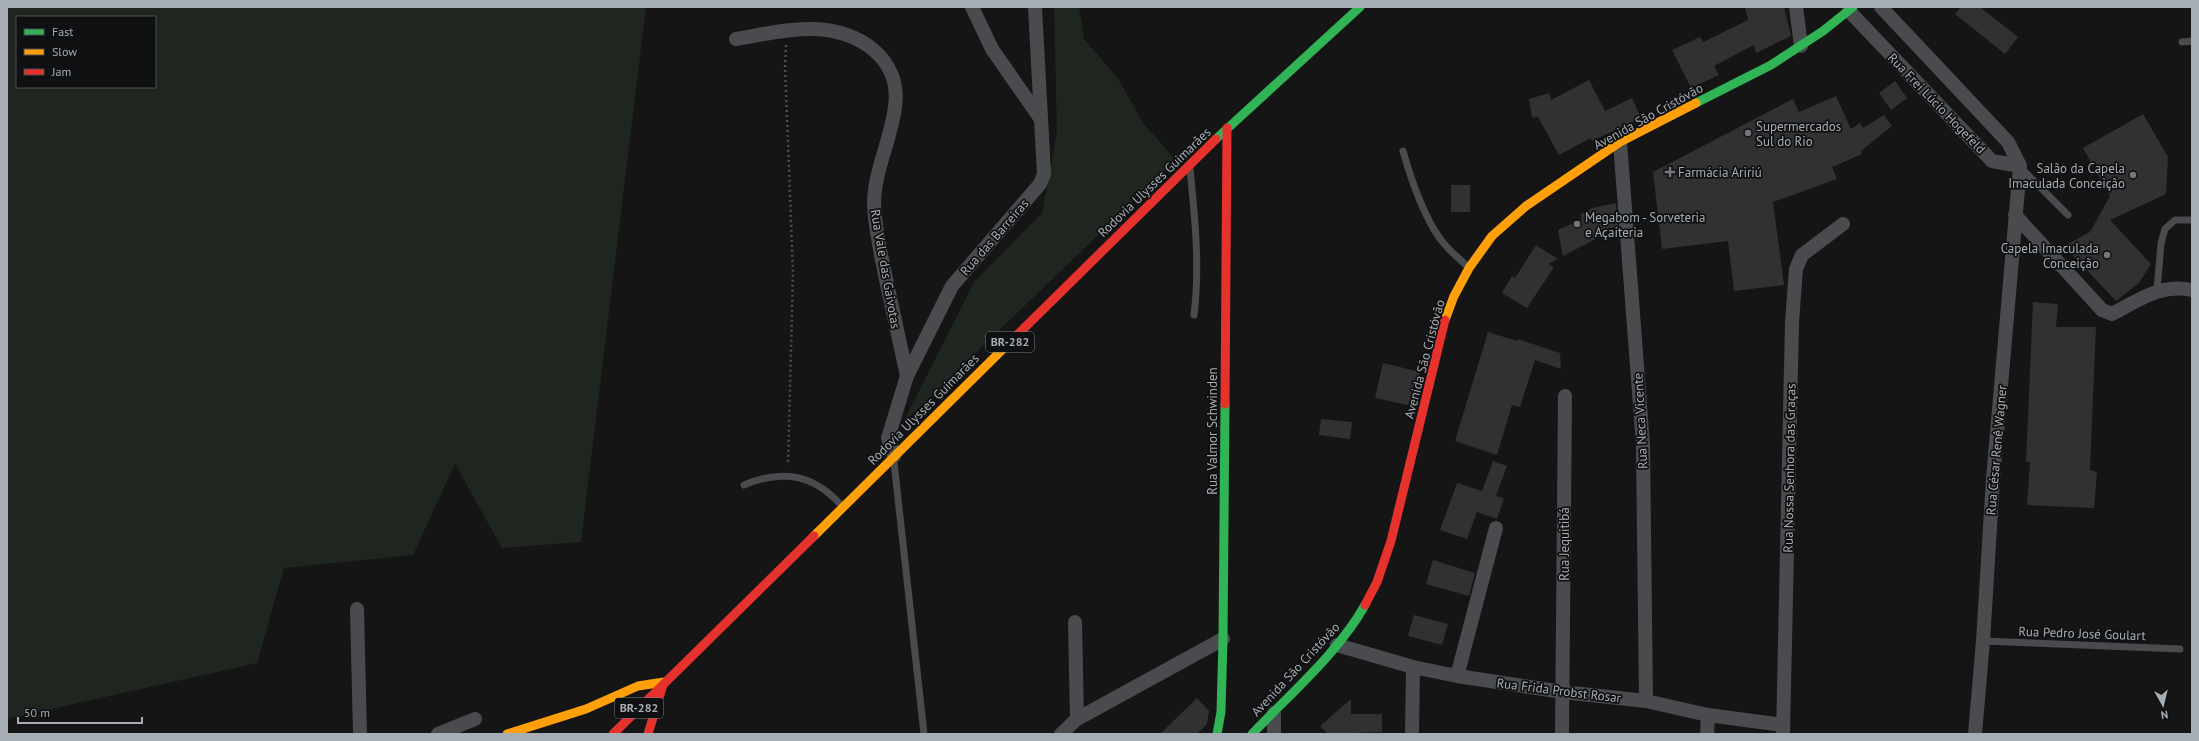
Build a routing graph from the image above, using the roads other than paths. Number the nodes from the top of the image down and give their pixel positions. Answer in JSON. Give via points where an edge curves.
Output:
{"nodes":[{"id":1,"x":972,"y":7,"type":"edge"},
{"id":2,"x":1035,"y":7,"type":"edge"},
{"id":3,"x":1360,"y":7,"type":"edge"},
{"id":4,"x":1796,"y":7,"type":"edge"},
{"id":5,"x":1881,"y":7,"type":"edge"},
{"id":6,"x":1851,"y":9,"type":"edge"},
{"id":7,"x":736,"y":39,"type":"dead end"},
{"id":8,"x":2192,"y":41,"type":"edge"},
{"id":9,"x":2182,"y":42,"type":"dead end"},
{"id":10,"x":1801,"y":46,"type":"junction"},
{"id":11,"x":1040,"y":118,"type":"junction"},
{"id":12,"x":1227,"y":128,"type":"junction"},
{"id":13,"x":1620,"y":142,"type":"junction"},
{"id":14,"x":1403,"y":151,"type":"dead end"},
{"id":15,"x":1190,"y":165,"type":"junction"},
{"id":16,"x":2020,"y":166,"type":"junction"},
{"id":17,"x":2016,"y":215,"type":"junction"},
{"id":18,"x":2068,"y":215,"type":"dead end"},
{"id":19,"x":2192,"y":220,"type":"edge"},
{"id":20,"x":1843,"y":224,"type":"dead end"},
{"id":21,"x":1469,"y":268,"type":"junction"},
{"id":22,"x":2192,"y":290,"type":"edge"},
{"id":23,"x":2157,"y":291,"type":"junction"},
{"id":24,"x":1194,"y":315,"type":"dead end"},
{"id":25,"x":907,"y":376,"type":"junction"},
{"id":26,"x":1564,"y":396,"type":"dead end"},
{"id":27,"x":894,"y":456,"type":"junction"},
{"id":28,"x":744,"y":484,"type":"dead end"},
{"id":29,"x":843,"y":506,"type":"junction"},
{"id":30,"x":1496,"y":528,"type":"dead end"},
{"id":31,"x":357,"y":609,"type":"dead end"},
{"id":32,"x":1075,"y":622,"type":"dead end"},
{"id":33,"x":1223,"y":639,"type":"junction"},
{"id":34,"x":1983,"y":641,"type":"junction"},
{"id":35,"x":1337,"y":645,"type":"junction"},
{"id":36,"x":2180,"y":649,"type":"dead end"},
{"id":37,"x":1412,"y":666,"type":"junction"},
{"id":38,"x":1457,"y":676,"type":"junction"},
{"id":39,"x":664,"y":682,"type":"junction"},
{"id":40,"x":1563,"y":692,"type":"junction"},
{"id":41,"x":1646,"y":701,"type":"junction"},
{"id":42,"x":1274,"y":713,"type":"junction"},
{"id":43,"x":1708,"y":715,"type":"junction"},
{"id":44,"x":1077,"y":719,"type":"junction"},
{"id":45,"x":475,"y":720,"type":"dead end"},
{"id":46,"x":1783,"y":729,"type":"edge"},
{"id":47,"x":360,"y":734,"type":"edge"},
{"id":48,"x":438,"y":734,"type":"edge"},
{"id":49,"x":507,"y":734,"type":"edge"},
{"id":50,"x":613,"y":734,"type":"edge"},
{"id":51,"x":648,"y":734,"type":"edge"},
{"id":52,"x":924,"y":734,"type":"edge"},
{"id":53,"x":1061,"y":734,"type":"edge"},
{"id":54,"x":1217,"y":734,"type":"edge"},
{"id":55,"x":1252,"y":734,"type":"edge"},
{"id":56,"x":1274,"y":734,"type":"edge"},
{"id":57,"x":1412,"y":734,"type":"edge"},
{"id":58,"x":1562,"y":734,"type":"edge"},
{"id":59,"x":1707,"y":734,"type":"edge"},
{"id":60,"x":1975,"y":734,"type":"edge"}],
"edges":[{"from":1,"to":11,"type":"street","via":[[992,50]]},
{"from":2,"to":11,"type":"street","name":"Rua das Barreiras"},
{"from":3,"to":12,"type":"main road","name":"Rodovia Ulysses Guimarães","number":"BR-282"},
{"from":4,"to":10,"type":"street"},
{"from":5,"to":16,"type":"street","name":"Rua Frei Lúcio Hogefeld","via":[[2008,142]]},
{"from":6,"to":10,"type":"main road","name":"Avenida São Cristóvão"},
{"from":6,"to":16,"type":"street","name":"Rua Frei Lúcio Hogefeld","via":[[1992,161]]},
{"from":7,"to":25,"type":"street","name":"Rua Vale das Gaivotas","via":[[814,29],[839,32],[862,40],[881,55],[890,67],[895,86],[896,106],[874,204],[878,241]]},
{"from":8,"to":9,"type":"lane"},
{"from":10,"to":13,"type":"main road","name":"Avenida São Cristóvão","via":[[1771,65]]},
{"from":11,"to":25,"type":"street","name":"Rua das Barreiras","via":[[1044,174],[1040,184],[952,286]]},
{"from":12,"to":15,"type":"main road","name":"Rodovia Ulysses Guimarães","number":"BR-282"},
{"from":12,"to":33,"type":"main road","name":"Rua Valmor Schwinden"},
{"from":13,"to":21,"type":"main road","name":"Avenida São Cristóvão","via":[[1526,206],[1492,236]]},
{"from":13,"to":41,"type":"street","name":"Rua Neca Vicente","via":[[1643,445]]},
{"from":14,"to":21,"type":"lane","via":[[1412,184],[1426,213],[1445,245]]},
{"from":15,"to":24,"type":"lane","via":[[1197,240],[1198,286]]},
{"from":15,"to":27,"type":"main road","name":"Rodovia Ulysses Guimarães","number":"BR-282"},
{"from":16,"to":17,"type":"street","name":"Rua César Renê Wagner"},
{"from":16,"to":18,"type":"lane"},
{"from":17,"to":23,"type":"street","via":[[2102,310],[2112,314]]},
{"from":17,"to":34,"type":"street","name":"Rua César Renê Wagner","via":[[1992,479]]},
{"from":19,"to":23,"type":"lane","via":[[2176,220],[2165,230],[2161,243]]},
{"from":20,"to":46,"type":"street","name":"Rua Nossa Senhora das Graças","via":[[1802,255],[1796,269],[1792,322]]},
{"from":21,"to":35,"type":"main road","name":"Avenida São Cristóvão","via":[[1454,296],[1443,326],[1391,541],[1379,575],[1357,619]]},
{"from":22,"to":23,"type":"street","via":[[2172,287]]},
{"from":25,"to":27,"type":"street","name":"Rua das Barreiras","via":[[888,438]]},
{"from":26,"to":40,"type":"street","name":"Rua Jequitibá"},
{"from":27,"to":29,"type":"main road","name":"Rodovia Ulysses Guimarães","number":"BR-282"},
{"from":27,"to":52,"type":"lane"},
{"from":28,"to":29,"type":"lane","via":[[768,476],[788,476],[807,480],[819,485]]},
{"from":29,"to":39,"type":"main road","name":"Rodovia Ulysses Guimarães","number":"BR-282"},
{"from":30,"to":38,"type":"street"},
{"from":31,"to":47,"type":"street"},
{"from":32,"to":44,"type":"street"},
{"from":33,"to":44,"type":"street"},
{"from":33,"to":54,"type":"main road","name":"Rua Valmor Schwinden","via":[[1221,712]]},
{"from":34,"to":36,"type":"lane","name":"Rua Pedro José Goulart"},
{"from":34,"to":60,"type":"street","name":"Rua César Renê Wagner"},
{"from":35,"to":37,"type":"street","name":"Rua Frida Probst Rosar"},
{"from":35,"to":42,"type":"main road","name":"Avenida São Cristóvão"},
{"from":37,"to":38,"type":"street","name":"Rua Frida Probst Rosar"},
{"from":37,"to":57,"type":"street"},
{"from":38,"to":40,"type":"street","name":"Rua Frida Probst Rosar"},
{"from":39,"to":49,"type":"main road","via":[[638,686],[586,709]]},
{"from":39,"to":50,"type":"main road","name":"Rodovia Ulysses Guimarães","number":"BR-282"},
{"from":39,"to":51,"type":"main road"},
{"from":40,"to":41,"type":"street","name":"Rua Frida Probst Rosar"},
{"from":40,"to":58,"type":"street","name":"Rua Jequitibá"},
{"from":41,"to":43,"type":"street","name":"Rua Frida Probst Rosar"},
{"from":42,"to":55,"type":"main road","name":"Avenida São Cristóvão"},
{"from":42,"to":56,"type":"street"},
{"from":43,"to":46,"type":"street","name":"Rua Frida Probst Rosar"},
{"from":43,"to":59,"type":"street"},
{"from":44,"to":53,"type":"street"},
{"from":45,"to":48,"type":"street"}]}
